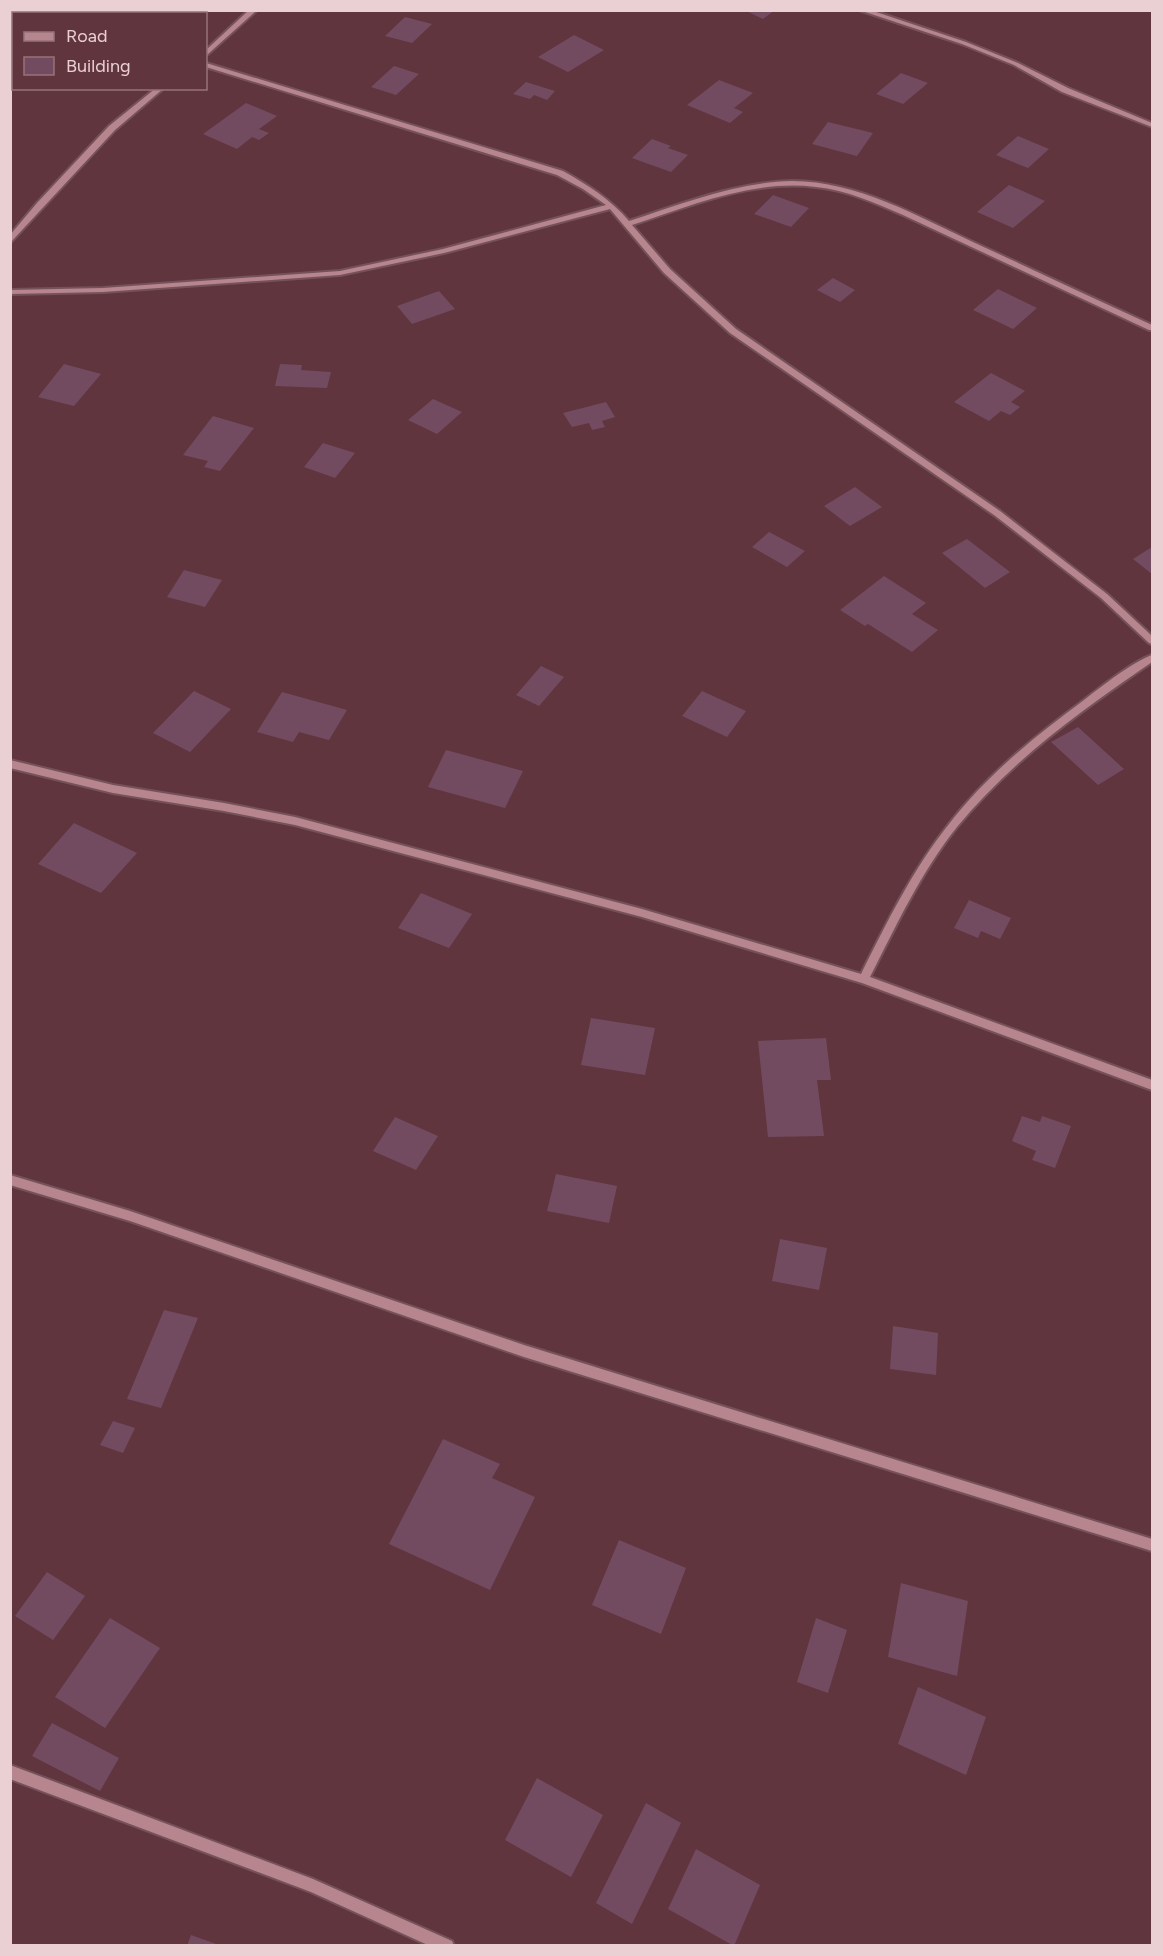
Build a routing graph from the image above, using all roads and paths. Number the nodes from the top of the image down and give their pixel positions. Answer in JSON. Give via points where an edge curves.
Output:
{"nodes":[{"id":1,"x":254,"y":10,"type":"edge"},
{"id":2,"x":862,"y":10,"type":"edge"},
{"id":3,"x":207,"y":52,"type":"edge"},
{"id":4,"x":207,"y":65,"type":"edge"},
{"id":5,"x":159,"y":90,"type":"edge"},
{"id":6,"x":1152,"y":125,"type":"edge"},
{"id":7,"x":612,"y":206,"type":"junction"},
{"id":8,"x":628,"y":224,"type":"junction"},
{"id":9,"x":10,"y":241,"type":"edge"},
{"id":10,"x":10,"y":292,"type":"edge"},
{"id":11,"x":1152,"y":327,"type":"edge"},
{"id":12,"x":1152,"y":641,"type":"edge"},
{"id":13,"x":1152,"y":658,"type":"edge"},
{"id":14,"x":10,"y":764,"type":"edge"},
{"id":15,"x":864,"y":979,"type":"junction"},
{"id":16,"x":1152,"y":1085,"type":"edge"},
{"id":17,"x":10,"y":1180,"type":"edge"},
{"id":18,"x":1152,"y":1545,"type":"edge"},
{"id":19,"x":10,"y":1772,"type":"edge"},
{"id":20,"x":447,"y":1946,"type":"edge"}],
"edges":[{"from":1,"to":3,"type":"street"},
{"from":2,"to":6,"type":"street","via":[[964,43]]},
{"from":4,"to":7,"type":"street","via":[[560,174]]},
{"from":5,"to":9,"type":"street","via":[[112,128]]},
{"from":7,"to":8,"type":"street"},
{"from":7,"to":10,"type":"street","via":[[444,251],[340,273],[103,290]]},
{"from":8,"to":11,"type":"street","via":[[714,197],[770,185],[814,184],[860,196],[915,218]]},
{"from":8,"to":12,"type":"street","via":[[667,271],[733,331],[997,513],[1104,596]]},
{"from":13,"to":15,"type":"street","via":[[1085,702],[998,777],[953,825],[894,919]]},
{"from":14,"to":15,"type":"street","via":[[113,789],[295,821],[642,913]]},
{"from":15,"to":16,"type":"street"},
{"from":17,"to":18,"type":"street","via":[[130,1216],[524,1351]]},
{"from":19,"to":20,"type":"street","via":[[313,1886]]}]}
